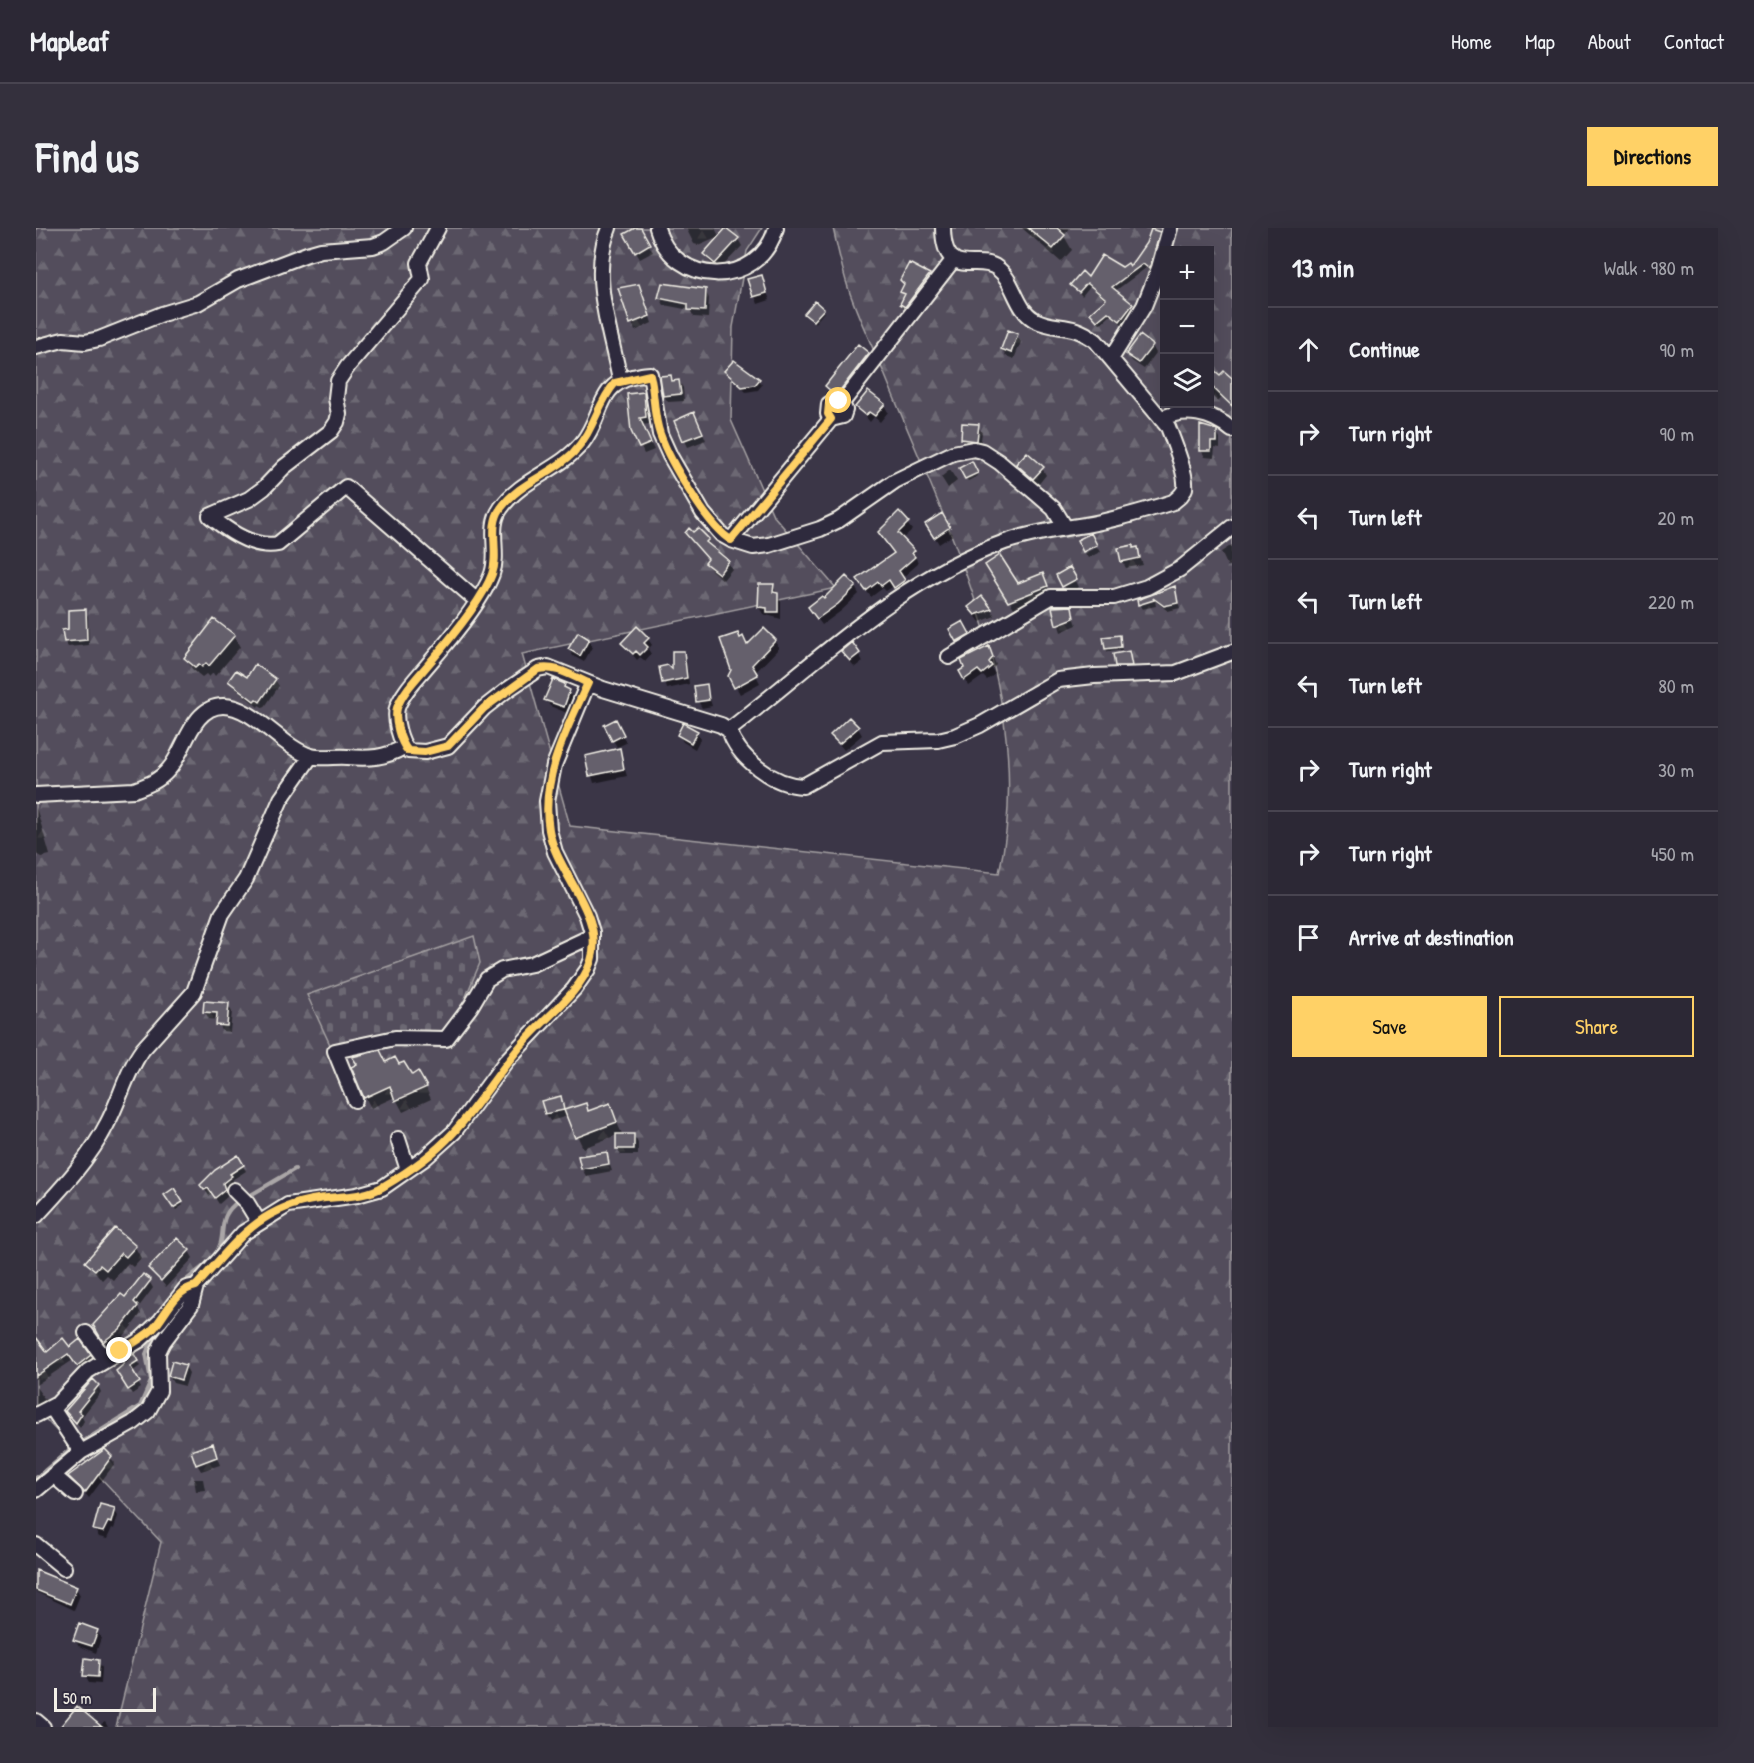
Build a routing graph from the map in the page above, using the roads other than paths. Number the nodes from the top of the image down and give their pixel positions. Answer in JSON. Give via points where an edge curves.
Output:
{"nodes":[{"id":1,"x":404,"y":228,"type":"edge"},
{"id":2,"x":438,"y":228,"type":"edge"},
{"id":3,"x":609,"y":228,"type":"edge"},
{"id":4,"x":657,"y":228,"type":"edge"},
{"id":5,"x":776,"y":228,"type":"edge"},
{"id":6,"x":943,"y":228,"type":"edge"},
{"id":7,"x":1170,"y":228,"type":"edge"},
{"id":8,"x":954,"y":259,"type":"junction"},
{"id":9,"x":36,"y":347,"type":"edge"},
{"id":10,"x":1111,"y":359,"type":"junction"},
{"id":11,"x":620,"y":380,"type":"junction"},
{"id":12,"x":1161,"y":419,"type":"junction"},
{"id":13,"x":1232,"y":430,"type":"edge"},
{"id":14,"x":1065,"y":527,"type":"junction"},
{"id":15,"x":1232,"y":527,"type":"edge"},
{"id":16,"x":731,"y":540,"type":"junction"},
{"id":17,"x":476,"y":600,"type":"junction"},
{"id":18,"x":1232,"y":652,"type":"edge"},
{"id":19,"x":949,"y":657,"type":"dead end"},
{"id":20,"x":588,"y":683,"type":"junction"},
{"id":21,"x":729,"y":730,"type":"junction"},
{"id":22,"x":404,"y":747,"type":"junction"},
{"id":23,"x":311,"y":756,"type":"junction"},
{"id":24,"x":36,"y":795,"type":"edge"},
{"id":25,"x":592,"y":936,"type":"junction"},
{"id":26,"x":355,"y":1100,"type":"dead end"},
{"id":27,"x":398,"y":1139,"type":"dead end"},
{"id":28,"x":408,"y":1170,"type":"junction"},
{"id":29,"x":234,"y":1190,"type":"dead end"},
{"id":30,"x":36,"y":1216,"type":"edge"},
{"id":31,"x":258,"y":1221,"type":"junction"},
{"id":32,"x":196,"y":1286,"type":"junction"},
{"id":33,"x":86,"y":1333,"type":"dead end"},
{"id":34,"x":105,"y":1359,"type":"junction"},
{"id":35,"x":52,"y":1408,"type":"junction"},
{"id":36,"x":36,"y":1415,"type":"edge"},
{"id":37,"x":81,"y":1452,"type":"junction"},
{"id":38,"x":52,"y":1475,"type":"junction"},
{"id":39,"x":36,"y":1490,"type":"edge"},
{"id":40,"x":75,"y":1494,"type":"dead end"},
{"id":41,"x":36,"y":1545,"type":"edge"},
{"id":42,"x":64,"y":1568,"type":"dead end"},
{"id":43,"x":36,"y":1721,"type":"edge"},
{"id":44,"x":43,"y":1727,"type":"edge"}],
"edges":[{"from":1,"to":9,"type":"street","via":[[373,246],[307,254],[238,280],[198,303],[99,339],[63,340]]},
{"from":2,"to":17,"type":"street","via":[[419,263],[422,279],[339,381],[339,414],[331,431],[249,499],[210,516],[265,547],[278,544],[346,487]]},
{"from":3,"to":11,"type":"street","via":[[602,256],[602,288]]},
{"from":4,"to":5,"type":"street","via":[[673,255],[690,268],[722,272],[750,267],[765,252]]},
{"from":6,"to":8,"type":"street","via":[[945,244]]},
{"from":7,"to":10,"type":"street","via":[[1144,306]]},
{"from":8,"to":10,"type":"street","via":[[997,267],[1023,311],[1032,318],[1083,330]]},
{"from":8,"to":16,"type":"street","via":[[842,403],[843,416],[831,419]]},
{"from":10,"to":12,"type":"street"},
{"from":11,"to":16,"type":"street","via":[[650,375],[660,434],[670,456],[703,513]]},
{"from":11,"to":17,"type":"street","via":[[609,390],[582,443],[562,463],[515,491],[501,507],[494,526],[496,553],[492,574]]},
{"from":12,"to":13,"type":"street","via":[[1176,411],[1207,415],[1218,418]]},
{"from":12,"to":14,"type":"street","via":[[1177,453],[1185,487],[1180,496],[1141,512]]},
{"from":14,"to":16,"type":"street","via":[[1054,508],[999,462],[982,451],[965,449],[895,480],[820,529],[769,545],[753,546]]},
{"from":14,"to":21,"type":"street","via":[[983,550],[898,596]]},
{"from":15,"to":19,"type":"street","via":[[1180,569],[1147,587],[1114,597],[1052,597]]},
{"from":17,"to":22,"type":"street","via":[[398,705],[396,715]]},
{"from":18,"to":21,"type":"street","via":[[1170,674],[1058,680],[955,736],[882,741],[803,786],[791,786],[743,756]]},
{"from":20,"to":21,"type":"street"},
{"from":20,"to":22,"type":"street","via":[[561,670],[538,669],[484,708],[448,746],[439,751],[413,753]]},
{"from":20,"to":25,"type":"street","via":[[554,765],[547,801],[555,852],[587,916]]},
{"from":22,"to":23,"type":"street","via":[[375,758]]},
{"from":23,"to":24,"type":"street","via":[[241,712],[221,706],[194,724],[171,767],[148,785],[134,790]]},
{"from":23,"to":30,"type":"street","via":[[281,799],[246,879],[222,914],[194,992],[142,1048],[103,1132]]},
{"from":25,"to":26,"type":"street","via":[[532,964],[502,970],[487,979],[446,1040],[395,1038],[335,1051]]},
{"from":25,"to":28,"type":"street","via":[[592,959],[574,989],[506,1061],[454,1132]]},
{"from":27,"to":28,"type":"street"},
{"from":28,"to":31,"type":"street","via":[[382,1188],[288,1205]]},
{"from":29,"to":31,"type":"street"},
{"from":31,"to":32,"type":"street"},
{"from":32,"to":34,"type":"street","via":[[186,1288],[140,1340]]},
{"from":32,"to":37,"type":"street","via":[[191,1305],[158,1352],[160,1382],[154,1403],[141,1418]]},
{"from":33,"to":34,"type":"street"},
{"from":34,"to":35,"type":"street"},
{"from":35,"to":36,"type":"street"},
{"from":35,"to":37,"type":"street"},
{"from":37,"to":38,"type":"street"},
{"from":38,"to":39,"type":"street"},
{"from":38,"to":40,"type":"street"},
{"from":41,"to":42,"type":"street"},
{"from":43,"to":44,"type":"street"}]}
